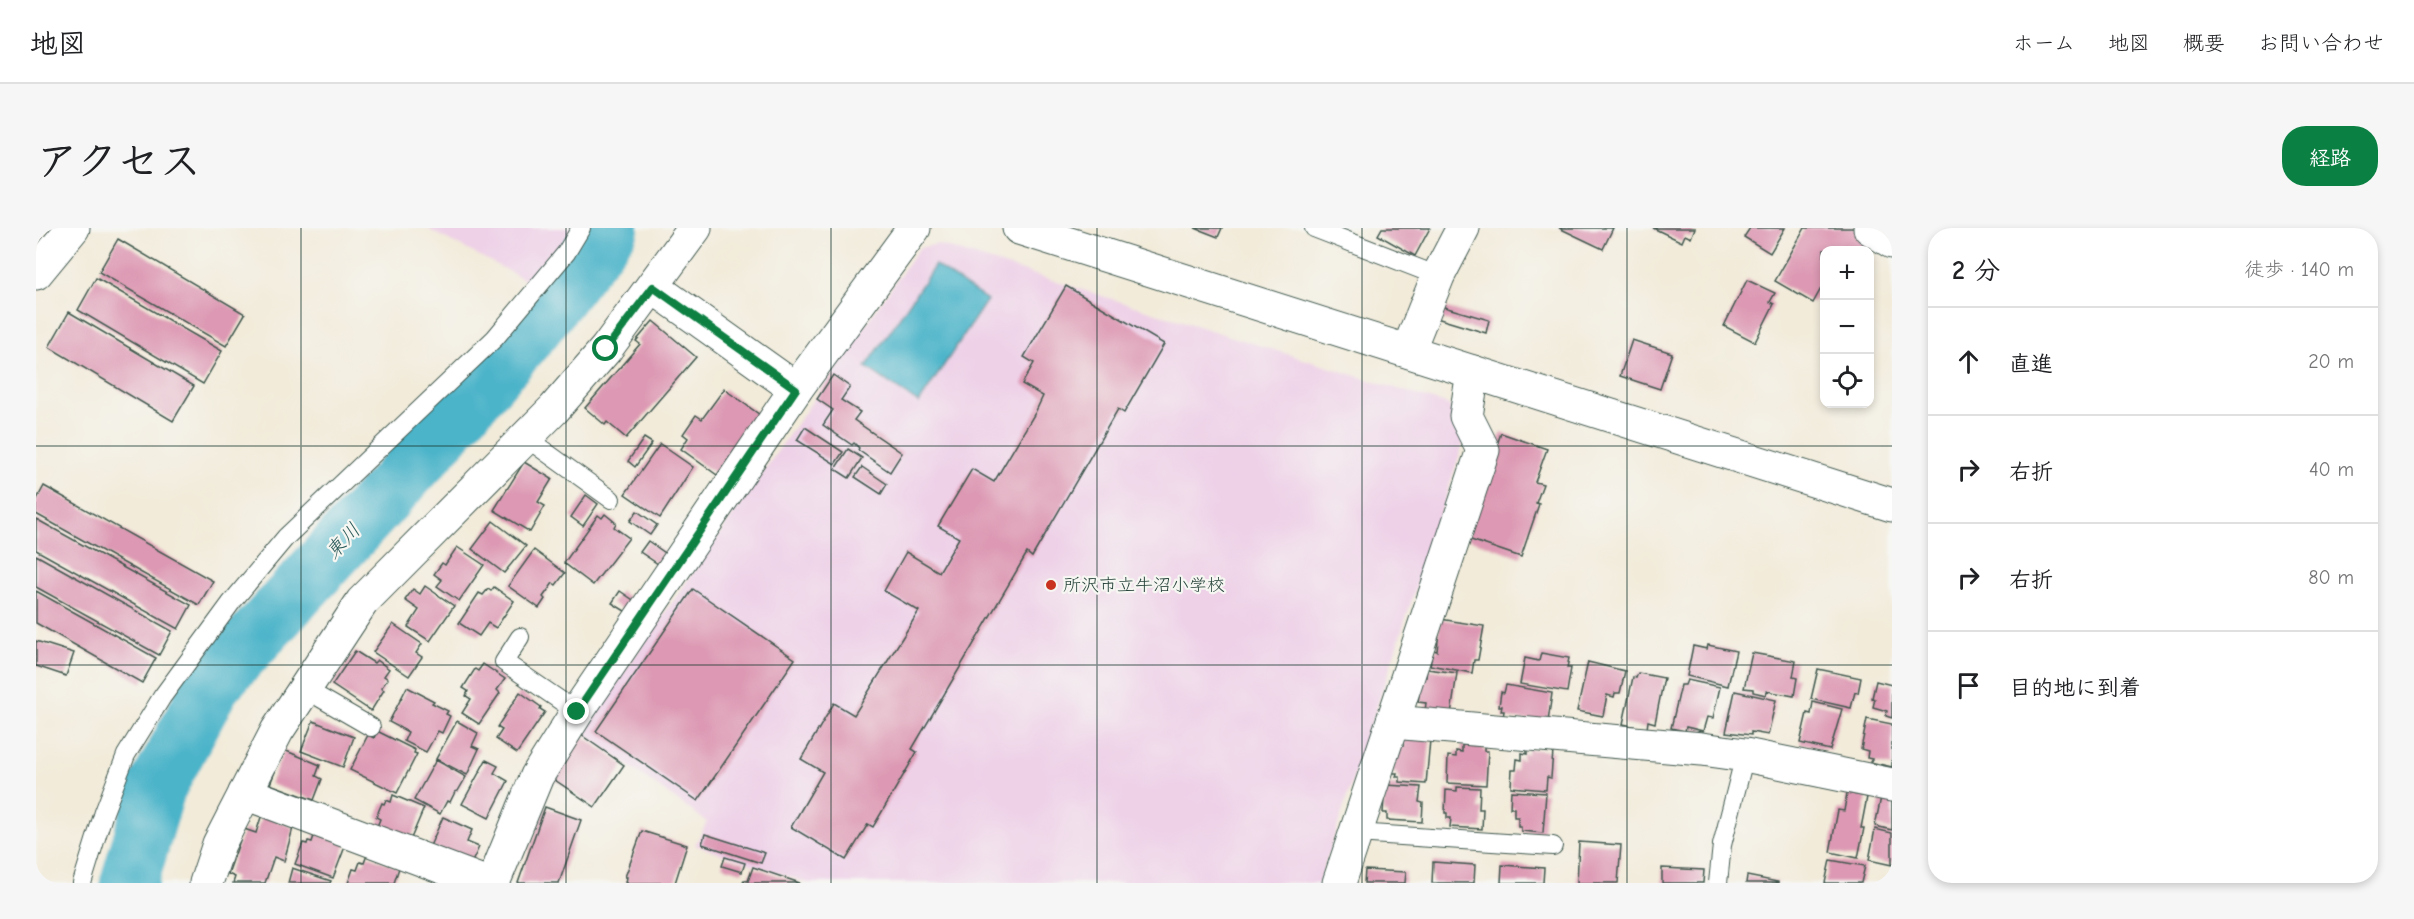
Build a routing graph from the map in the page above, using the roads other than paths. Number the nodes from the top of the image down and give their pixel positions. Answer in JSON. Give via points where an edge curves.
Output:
{"nodes":[{"id":1,"x":73,"y":228,"type":"edge"},
{"id":2,"x":581,"y":228,"type":"edge"},
{"id":3,"x":695,"y":228,"type":"edge"},
{"id":4,"x":914,"y":228,"type":"edge"},
{"id":5,"x":1314,"y":228,"type":"edge"},
{"id":6,"x":1463,"y":228,"type":"edge"},
{"id":7,"x":1870,"y":228,"type":"edge"},
{"id":8,"x":1036,"y":230,"type":"edge"},
{"id":9,"x":1892,"y":242,"type":"edge"},
{"id":10,"x":36,"y":273,"type":"edge"},
{"id":11,"x":1438,"y":276,"type":"junction"},
{"id":12,"x":653,"y":287,"type":"junction"},
{"id":13,"x":1408,"y":351,"type":"junction"},
{"id":14,"x":1473,"y":372,"type":"junction"},
{"id":15,"x":796,"y":389,"type":"junction"},
{"id":16,"x":525,"y":437,"type":"junction"},
{"id":17,"x":610,"y":499,"type":"dead end"},
{"id":18,"x":1892,"y":505,"type":"edge"},
{"id":19,"x":520,"y":637,"type":"dead end"},
{"id":20,"x":305,"y":688,"type":"junction"},
{"id":21,"x":577,"y":712,"type":"junction"},
{"id":22,"x":1394,"y":722,"type":"junction"},
{"id":23,"x":371,"y":727,"type":"dead end"},
{"id":24,"x":1745,"y":755,"type":"junction"},
{"id":25,"x":1892,"y":785,"type":"edge"},
{"id":26,"x":245,"y":793,"type":"junction"},
{"id":27,"x":1356,"y":832,"type":"junction"},
{"id":28,"x":1553,"y":846,"type":"dead end"},
{"id":29,"x":82,"y":883,"type":"edge"},
{"id":30,"x":206,"y":883,"type":"edge"},
{"id":31,"x":485,"y":883,"type":"edge"},
{"id":32,"x":493,"y":883,"type":"edge"},
{"id":33,"x":1339,"y":883,"type":"edge"},
{"id":34,"x":1718,"y":883,"type":"edge"}],
"edges":[{"from":1,"to":10,"type":"street"},
{"from":2,"to":29,"type":"lane","via":[[566,253],[495,338],[286,537],[231,603],[162,697],[126,755]]},
{"from":3,"to":12,"type":"street"},
{"from":4,"to":15,"type":"street"},
{"from":5,"to":11,"type":"lane"},
{"from":6,"to":11,"type":"street"},
{"from":7,"to":9,"type":"street"},
{"from":8,"to":13,"type":"street"},
{"from":11,"to":13,"type":"street"},
{"from":12,"to":15,"type":"street"},
{"from":12,"to":16,"type":"street","via":[[606,349]]},
{"from":13,"to":14,"type":"street"},
{"from":14,"to":18,"type":"street"},
{"from":14,"to":22,"type":"street","via":[[1466,416],[1484,450]]},
{"from":15,"to":21,"type":"street"},
{"from":16,"to":17,"type":"lane"},
{"from":16,"to":20,"type":"street","via":[[362,602]]},
{"from":19,"to":21,"type":"lane","via":[[504,662]]},
{"from":20,"to":23,"type":"lane"},
{"from":20,"to":26,"type":"street"},
{"from":21,"to":32,"type":"street","via":[[537,776]]},
{"from":22,"to":24,"type":"street"},
{"from":22,"to":27,"type":"street"},
{"from":24,"to":25,"type":"street"},
{"from":24,"to":34,"type":"lane","via":[[1722,845]]},
{"from":26,"to":30,"type":"street","via":[[219,844]]},
{"from":26,"to":31,"type":"street"},
{"from":27,"to":28,"type":"lane"},
{"from":27,"to":33,"type":"street"}]}
